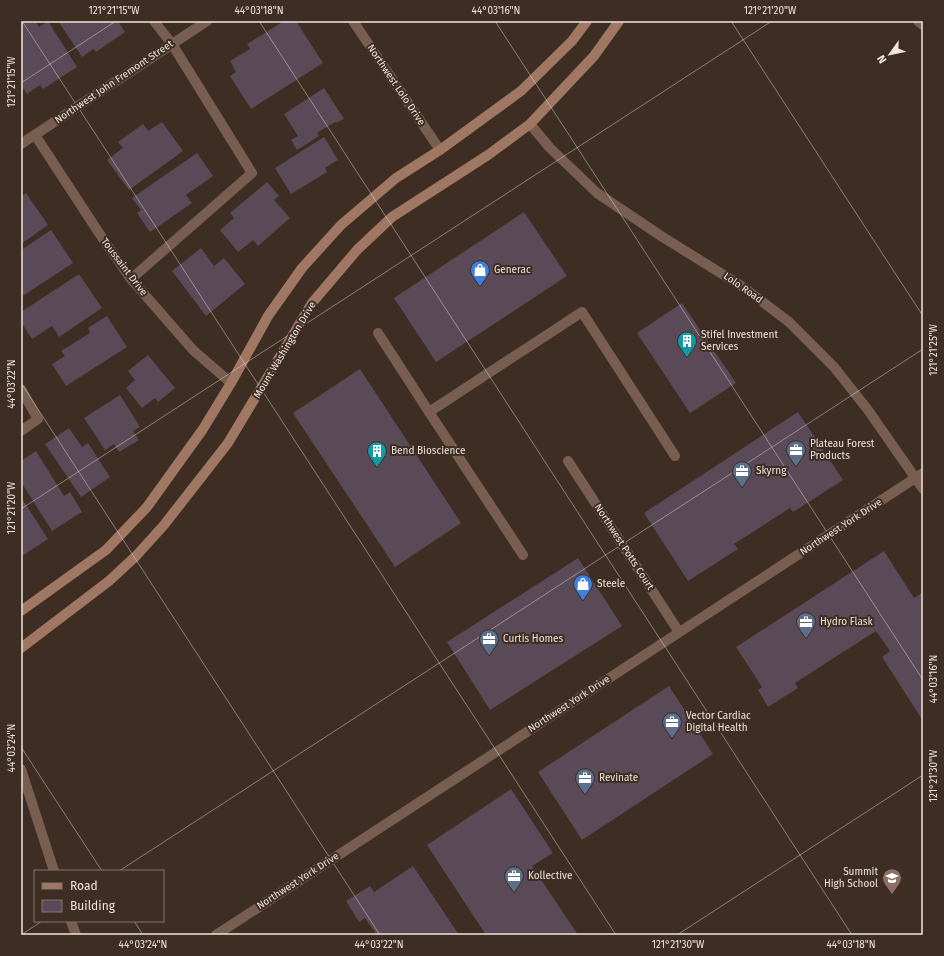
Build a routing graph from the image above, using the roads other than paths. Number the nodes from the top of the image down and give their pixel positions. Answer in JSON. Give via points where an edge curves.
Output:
{"nodes":[{"id":1,"x":154,"y":21,"type":"edge"},
{"id":2,"x":208,"y":21,"type":"edge"},
{"id":3,"x":353,"y":21,"type":"edge"},
{"id":4,"x":587,"y":21,"type":"edge"},
{"id":5,"x":619,"y":21,"type":"edge"},
{"id":6,"x":918,"y":21,"type":"edge"},
{"id":7,"x":923,"y":25,"type":"edge"},
{"id":8,"x":172,"y":44,"type":"junction"},
{"id":9,"x":530,"y":124,"type":"junction"},
{"id":10,"x":35,"y":135,"type":"junction"},
{"id":11,"x":21,"y":144,"type":"edge"},
{"id":12,"x":440,"y":150,"type":"junction"},
{"id":13,"x":131,"y":279,"type":"junction"},
{"id":14,"x":378,"y":333,"type":"dead end"},
{"id":15,"x":231,"y":383,"type":"junction"},
{"id":16,"x":21,"y":390,"type":"edge"},
{"id":17,"x":429,"y":412,"type":"junction"},
{"id":18,"x":21,"y":431,"type":"edge"},
{"id":19,"x":675,"y":456,"type":"dead end"},
{"id":20,"x":568,"y":461,"type":"dead end"},
{"id":21,"x":919,"y":475,"type":"edge"},
{"id":22,"x":923,"y":489,"type":"edge"},
{"id":23,"x":523,"y":555,"type":"dead end"},
{"id":24,"x":21,"y":611,"type":"edge"},
{"id":25,"x":679,"y":632,"type":"junction"},
{"id":26,"x":21,"y":648,"type":"edge"},
{"id":27,"x":21,"y":769,"type":"edge"},
{"id":28,"x":54,"y":870,"type":"edge"},
{"id":29,"x":71,"y":922,"type":"edge"},
{"id":30,"x":76,"y":935,"type":"edge"},
{"id":31,"x":216,"y":935,"type":"edge"}],
"edges":[{"from":1,"to":8,"type":"street"},
{"from":2,"to":8,"type":"street","name":"Northwest John Fremont Street"},
{"from":3,"to":12,"type":"street","name":"Northwest Lolo Drive"},
{"from":4,"to":12,"type":"main road","via":[[572,41],[521,91]]},
{"from":5,"to":9,"type":"main road","name":"Mount Washington Drive","via":[[594,56]]},
{"from":6,"to":7,"type":"street"},
{"from":8,"to":10,"type":"street","name":"Northwest John Fremont Street"},
{"from":8,"to":13,"type":"street","via":[[252,173]]},
{"from":9,"to":21,"type":"street","name":"Lolo Road","via":[[550,148],[597,193],[743,287],[789,322],[834,367]]},
{"from":9,"to":26,"type":"main road","name":"Mount Washington Drive","via":[[488,155],[392,217],[357,250],[312,303],[228,443],[164,524],[136,556],[109,581]]},
{"from":10,"to":11,"type":"street","name":"Northwest John Fremont Street"},
{"from":10,"to":13,"type":"street","name":"Toussaint Drive"},
{"from":12,"to":15,"type":"main road","via":[[396,178],[336,230],[302,268],[268,316]]},
{"from":13,"to":15,"type":"street","name":"Toussaint Drive","via":[[193,350]]},
{"from":14,"to":17,"type":"street"},
{"from":15,"to":24,"type":"main road","via":[[203,429],[147,507],[126,530],[106,550]]},
{"from":16,"to":18,"type":"street","via":[[38,419]]},
{"from":17,"to":19,"type":"street","via":[[582,312]]},
{"from":17,"to":23,"type":"street"},
{"from":20,"to":25,"type":"street","name":"Northwest Potts Court"},
{"from":21,"to":22,"type":"street","name":"Lolo Road"},
{"from":21,"to":25,"type":"street","name":"Northwest York Drive"},
{"from":25,"to":31,"type":"street","name":"Northwest York Drive"},
{"from":27,"to":28,"type":"street"},
{"from":29,"to":30,"type":"street"}]}
